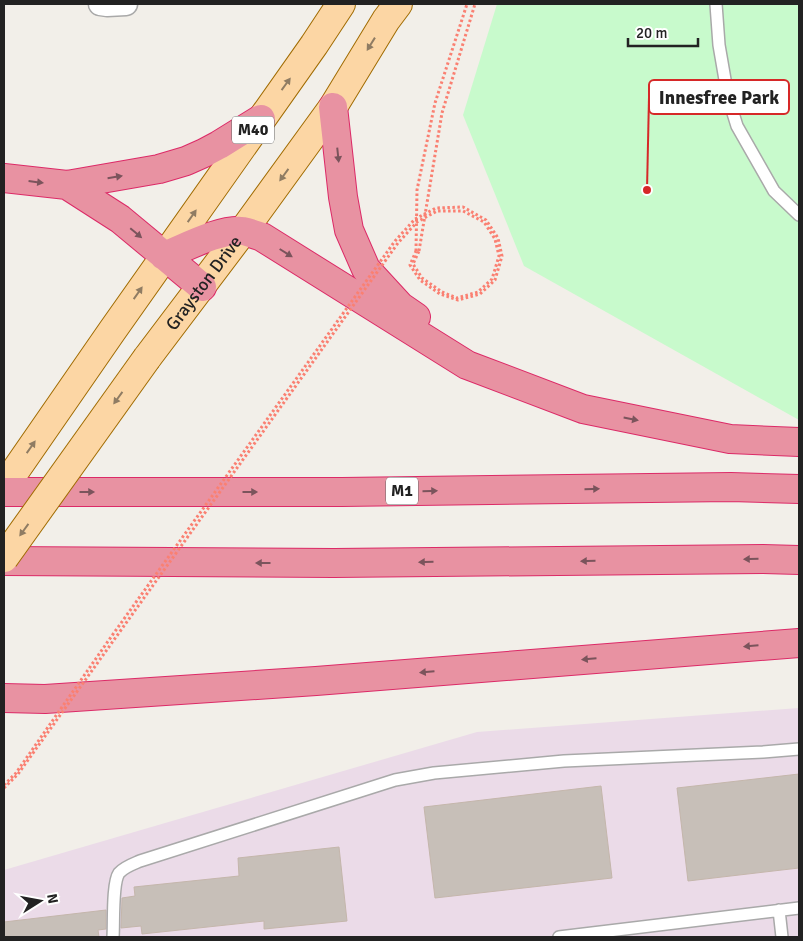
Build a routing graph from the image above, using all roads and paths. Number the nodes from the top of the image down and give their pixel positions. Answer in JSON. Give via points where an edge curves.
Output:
{"nodes":[{"id":1,"x":100,"y":4,"type":"edge"},
{"id":2,"x":126,"y":4,"type":"edge"},
{"id":3,"x":341,"y":4,"type":"edge"},
{"id":4,"x":398,"y":4,"type":"edge"},
{"id":5,"x":467,"y":4,"type":"edge"},
{"id":6,"x":475,"y":4,"type":"edge"},
{"id":7,"x":716,"y":4,"type":"edge"},
{"id":8,"x":333,"y":107,"type":"junction"},
{"id":9,"x":261,"y":119,"type":"junction"},
{"id":10,"x":4,"y":178,"type":"edge"},
{"id":11,"x":67,"y":185,"type":"junction"},
{"id":12,"x":799,"y":215,"type":"edge"},
{"id":13,"x":243,"y":231,"type":"junction"},
{"id":14,"x":417,"y":251,"type":"junction"},
{"id":15,"x":164,"y":256,"type":"junction"},
{"id":16,"x":202,"y":287,"type":"junction"},
{"id":17,"x":583,"y":409,"type":"junction"},
{"id":18,"x":799,"y":442,"type":"edge"},
{"id":19,"x":4,"y":487,"type":"edge"},
{"id":20,"x":799,"y":489,"type":"edge"},
{"id":21,"x":4,"y":492,"type":"edge"},
{"id":22,"x":4,"y":560,"type":"edge"},
{"id":23,"x":799,"y":560,"type":"edge"},
{"id":24,"x":799,"y":642,"type":"edge"},
{"id":25,"x":316,"y":681,"type":"junction"},
{"id":26,"x":4,"y":698,"type":"edge"},
{"id":27,"x":4,"y":713,"type":"edge"},
{"id":28,"x":799,"y":749,"type":"edge"},
{"id":29,"x":4,"y":787,"type":"edge"},
{"id":30,"x":799,"y":908,"type":"edge"},
{"id":31,"x":779,"y":910,"type":"junction"},
{"id":32,"x":113,"y":937,"type":"edge"},
{"id":33,"x":559,"y":937,"type":"edge"},
{"id":34,"x":782,"y":937,"type":"edge"}],
"edges":[{"from":1,"to":2,"type":"street"},
{"from":9,"to":3,"type":"main road","number":"M40","one_way":true},
{"from":4,"to":8,"type":"main road","name":"Grayston Drive","number":"M40","one_way":true},
{"from":5,"to":14,"type":"path","via":[[434,103],[417,190]]},
{"from":6,"to":14,"type":"path","via":[[442,113]]},
{"from":7,"to":12,"type":"lane","via":[[719,45],[737,126],[774,191]]},
{"from":8,"to":13,"type":"main road","name":"Grayston Drive","number":"M40","one_way":true},
{"from":8,"to":17,"type":"highway","one_way":true,"via":[[343,197],[350,230],[366,269],[400,306],[443,337]]},
{"from":11,"to":9,"type":"highway","one_way":true,"via":[[173,166],[220,145]]},
{"from":15,"to":9,"type":"main road","number":"M40","one_way":true},
{"from":10,"to":11,"type":"highway","one_way":true},
{"from":11,"to":15,"type":"highway","one_way":true,"via":[[120,219]]},
{"from":13,"to":15,"type":"highway","via":[[214,235]]},
{"from":13,"to":16,"type":"main road","name":"Grayston Drive","number":"M40"},
{"from":13,"to":17,"type":"highway","one_way":true,"via":[[262,238],[466,365]]},
{"from":14,"to":29,"type":"path","bridge":true,"via":[[413,264],[422,278],[457,298],[478,292],[492,279],[498,256],[495,239],[484,222],[462,211],[437,211],[417,222],[398,243],[18,774]]},
{"from":15,"to":16,"type":"highway"},
{"from":19,"to":15,"type":"main road","number":"M40","one_way":true},
{"from":16,"to":22,"type":"main road","name":"Grayston Drive","number":"M40","one_way":true,"bridge":true,"via":[[147,358]]},
{"from":17,"to":18,"type":"highway","one_way":true,"via":[[730,438]]},
{"from":21,"to":20,"type":"highway","number":"M1","one_way":true},
{"from":23,"to":22,"type":"highway","one_way":true,"via":[[344,563]]},
{"from":24,"to":25,"type":"highway","one_way":true},
{"from":25,"to":26,"type":"highway","via":[[45,699]]},
{"from":25,"to":27,"type":"highway"},
{"from":28,"to":32,"type":"lane","via":[[564,761],[434,773],[395,780],[127,867],[119,873],[115,884]]},
{"from":30,"to":31,"type":"lane"},
{"from":31,"to":33,"type":"lane"},
{"from":31,"to":34,"type":"lane"}]}
